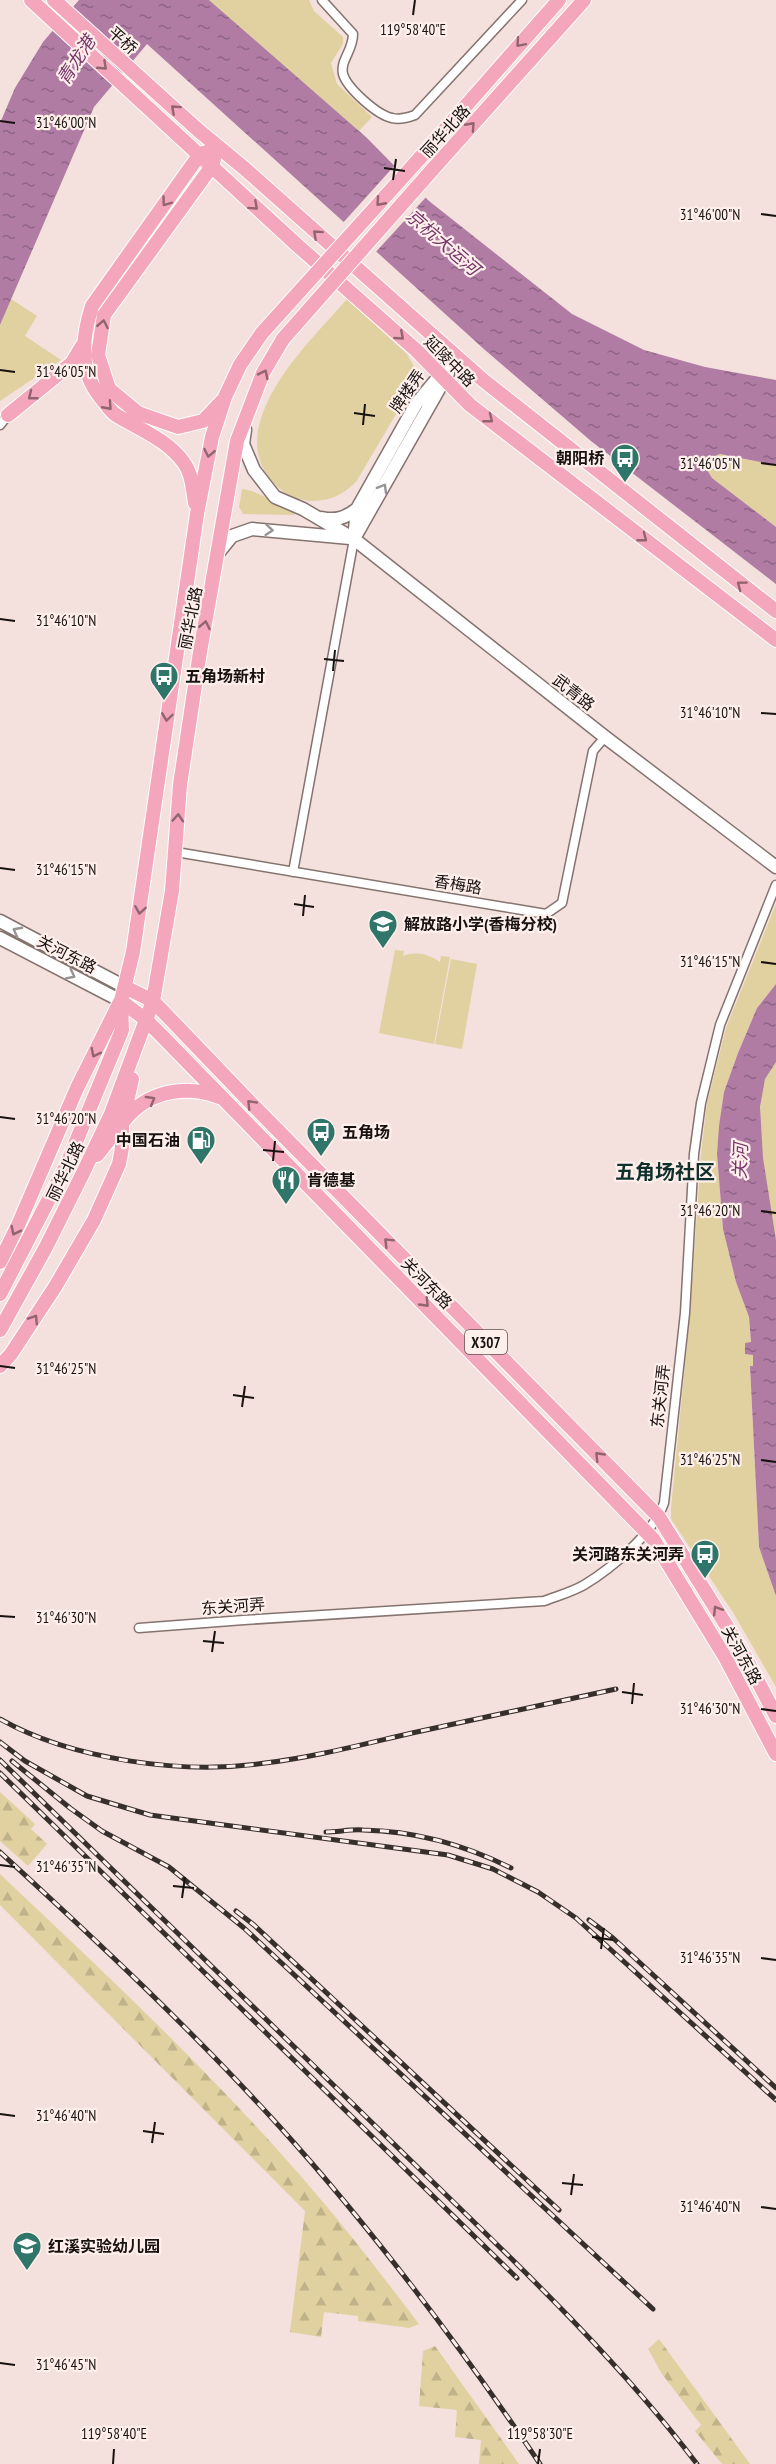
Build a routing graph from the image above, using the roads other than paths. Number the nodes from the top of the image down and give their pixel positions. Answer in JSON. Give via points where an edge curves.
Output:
{"nodes":[{"id":1,"x":31,"y":0,"type":"edge"},
{"id":2,"x":322,"y":0,"type":"edge"},
{"id":3,"x":522,"y":0,"type":"edge"},
{"id":4,"x":559,"y":0,"type":"edge"},
{"id":5,"x":584,"y":0,"type":"edge"},
{"id":6,"x":60,"y":4,"type":"edge"},
{"id":7,"x":130,"y":68,"type":"joint"},
{"id":8,"x":121,"y":83,"type":"joint"},
{"id":9,"x":218,"y":148,"type":"junction"},
{"id":10,"x":200,"y":154,"type":"junction"},
{"id":11,"x":212,"y":166,"type":"junction"},
{"id":12,"x":84,"y":344,"type":"junction"},
{"id":13,"x":455,"y":357,"type":"junction"},
{"id":14,"x":443,"y":376,"type":"junction"},
{"id":15,"x":225,"y":397,"type":"junction"},
{"id":16,"x":248,"y":411,"type":"junction"},
{"id":17,"x":4,"y":420,"type":"edge"},
{"id":18,"x":357,"y":509,"type":"junction"},
{"id":19,"x":197,"y":514,"type":"junction"},
{"id":20,"x":315,"y":516,"type":"junction"},
{"id":21,"x":354,"y":539,"type":"junction"},
{"id":22,"x":219,"y":552,"type":"junction"},
{"id":23,"x":776,"y":611,"type":"edge"},
{"id":24,"x":776,"y":640,"type":"edge"},
{"id":25,"x":605,"y":737,"type":"junction"},
{"id":26,"x":176,"y":852,"type":"junction"},
{"id":27,"x":776,"y":867,"type":"edge"},
{"id":28,"x":293,"y":872,"type":"junction"},
{"id":29,"x":776,"y":885,"type":"edge"},
{"id":30,"x":0,"y":921,"type":"edge"},
{"id":31,"x":0,"y":938,"type":"edge"},
{"id":32,"x":123,"y":994,"type":"junction"},
{"id":33,"x":153,"y":1001,"type":"junction"},
{"id":34,"x":145,"y":1019,"type":"junction"},
{"id":35,"x":221,"y":1098,"type":"junction"},
{"id":36,"x":122,"y":1124,"type":"junction"},
{"id":37,"x":83,"y":1173,"type":"junction"},
{"id":38,"x":0,"y":1262,"type":"edge"},
{"id":39,"x":0,"y":1294,"type":"edge"},
{"id":40,"x":0,"y":1330,"type":"edge"},
{"id":41,"x":0,"y":1366,"type":"edge"},
{"id":42,"x":659,"y":1517,"type":"junction"},
{"id":43,"x":646,"y":1530,"type":"junction"},
{"id":44,"x":139,"y":1628,"type":"dead end"},
{"id":45,"x":776,"y":1716,"type":"edge"},
{"id":46,"x":776,"y":1754,"type":"edge"}],
"edges":[{"from":1,"to":8,"type":"main road","name":"平桥","one_way":true},
{"from":2,"to":3,"type":"street","via":[[353,34],[350,52],[343,62],[343,74],[350,86],[377,111],[390,118],[404,119],[415,115]]},
{"from":4,"to":15,"type":"main road","name":"丽华北路","one_way":true,"bridge":true,"via":[[262,333],[240,365]]},
{"from":16,"to":5,"type":"main road","name":"丽华北路","one_way":true,"bridge":true,"via":[[263,373],[283,339]]},
{"from":6,"to":7,"type":"main road","name":"平桥"},
{"from":9,"to":7,"type":"main road","name":"延陵中路","one_way":true},
{"from":8,"to":10,"type":"main road","name":"延陵中路"},
{"from":9,"to":10,"type":"main road"},
{"from":9,"to":11,"type":"main road"},
{"from":13,"to":9,"type":"main road","name":"延陵中路","one_way":true},
{"from":10,"to":11,"type":"main road","name":"延陵中路"},
{"from":10,"to":12,"type":"main road","one_way":true,"via":[[92,306]]},
{"from":11,"to":14,"type":"main road","name":"延陵中路","one_way":true},
{"from":15,"to":11,"type":"main road","one_way":true,"via":[[203,421],[178,427],[138,413],[108,389],[98,355],[104,315]]},
{"from":12,"to":17,"type":"main road","one_way":true,"via":[[72,363]]},
{"from":12,"to":19,"type":"main road","one_way":true,"via":[[90,385],[113,413],[167,445],[185,464]]},
{"from":13,"to":14,"type":"street","name":"牌楼弄"},
{"from":23,"to":13,"type":"main road","name":"延陵中路","one_way":true},
{"from":14,"to":18,"type":"street","name":"牌楼弄","via":[[416,404]]},
{"from":21,"to":14,"type":"street","name":"牌楼弄","one_way":true},
{"from":14,"to":24,"type":"main road","name":"延陵中路","one_way":true,"via":[[470,405]]},
{"from":15,"to":19,"type":"main road","name":"丽华北路","one_way":true,"via":[[212,437]]},
{"from":16,"to":20,"type":"street","name":"武青路","via":[[243,444],[254,470],[275,497]]},
{"from":16,"to":22,"type":"main road","name":"丽华北路","via":[[237,441]]},
{"from":18,"to":20,"type":"street","via":[[347,517],[333,520]]},
{"from":18,"to":21,"type":"street","name":"牌楼弄"},
{"from":19,"to":32,"type":"main road","name":"丽华北路","one_way":true,"via":[[134,952]]},
{"from":20,"to":21,"type":"street","name":"武青路"},
{"from":22,"to":21,"type":"street","one_way":true,"via":[[232,536],[252,529]]},
{"from":21,"to":25,"type":"street","name":"武青路"},
{"from":21,"to":28,"type":"street","name":"牌楼弄"},
{"from":26,"to":22,"type":"main road","name":"丽华北路","one_way":true,"via":[[180,785]]},
{"from":25,"to":27,"type":"street","name":"武青路"},
{"from":25,"to":28,"type":"street","name":"香梅路","via":[[593,751],[562,903],[546,914]]},
{"from":26,"to":28,"type":"street","name":"香梅路"},
{"from":26,"to":33,"type":"main road","name":"丽华北路"},
{"from":29,"to":42,"type":"street","name":"东关河弄","via":[[720,1025],[701,1103],[694,1154],[685,1313],[664,1503]]},
{"from":32,"to":30,"type":"street","name":"关河东路","number":"X307","one_way":true},
{"from":31,"to":32,"type":"street","name":"关河东路","number":"X307","one_way":true},
{"from":32,"to":33,"type":"main road","name":"关河东路","number":"X307"},
{"from":32,"to":34,"type":"main road","name":"关河东路","number":"X307"},
{"from":32,"to":38,"type":"main road","one_way":true},
{"from":32,"to":39,"type":"main road","name":"丽华北路","via":[[122,1030],[66,1166]]},
{"from":33,"to":34,"type":"main road","name":"丽华北路"},
{"from":42,"to":33,"type":"main road","name":"关河东路","number":"X307","one_way":true},
{"from":34,"to":35,"type":"main road","name":"关河东路","number":"X307"},
{"from":34,"to":36,"type":"main road"},
{"from":34,"to":37,"type":"main road","name":"丽华北路","via":[[111,1114]]},
{"from":36,"to":35,"type":"main road","one_way":true,"via":[[157,1096],[184,1090],[204,1091]]},
{"from":35,"to":43,"type":"main road","name":"关河东路","number":"X307","one_way":true},
{"from":36,"to":37,"type":"main road"},
{"from":41,"to":36,"type":"main road","one_way":true,"via":[[55,1287],[94,1220],[119,1164]]},
{"from":37,"to":40,"type":"main road","name":"丽华北路"},
{"from":42,"to":43,"type":"street","name":"东关河弄"},
{"from":45,"to":42,"type":"main road","name":"关河东路","number":"X307","one_way":true,"via":[[741,1649]]},
{"from":43,"to":44,"type":"street","name":"东关河弄","via":[[626,1554],[583,1586],[544,1601]]},
{"from":43,"to":46,"type":"main road","name":"关河东路","number":"X307","via":[[725,1657]]}]}
